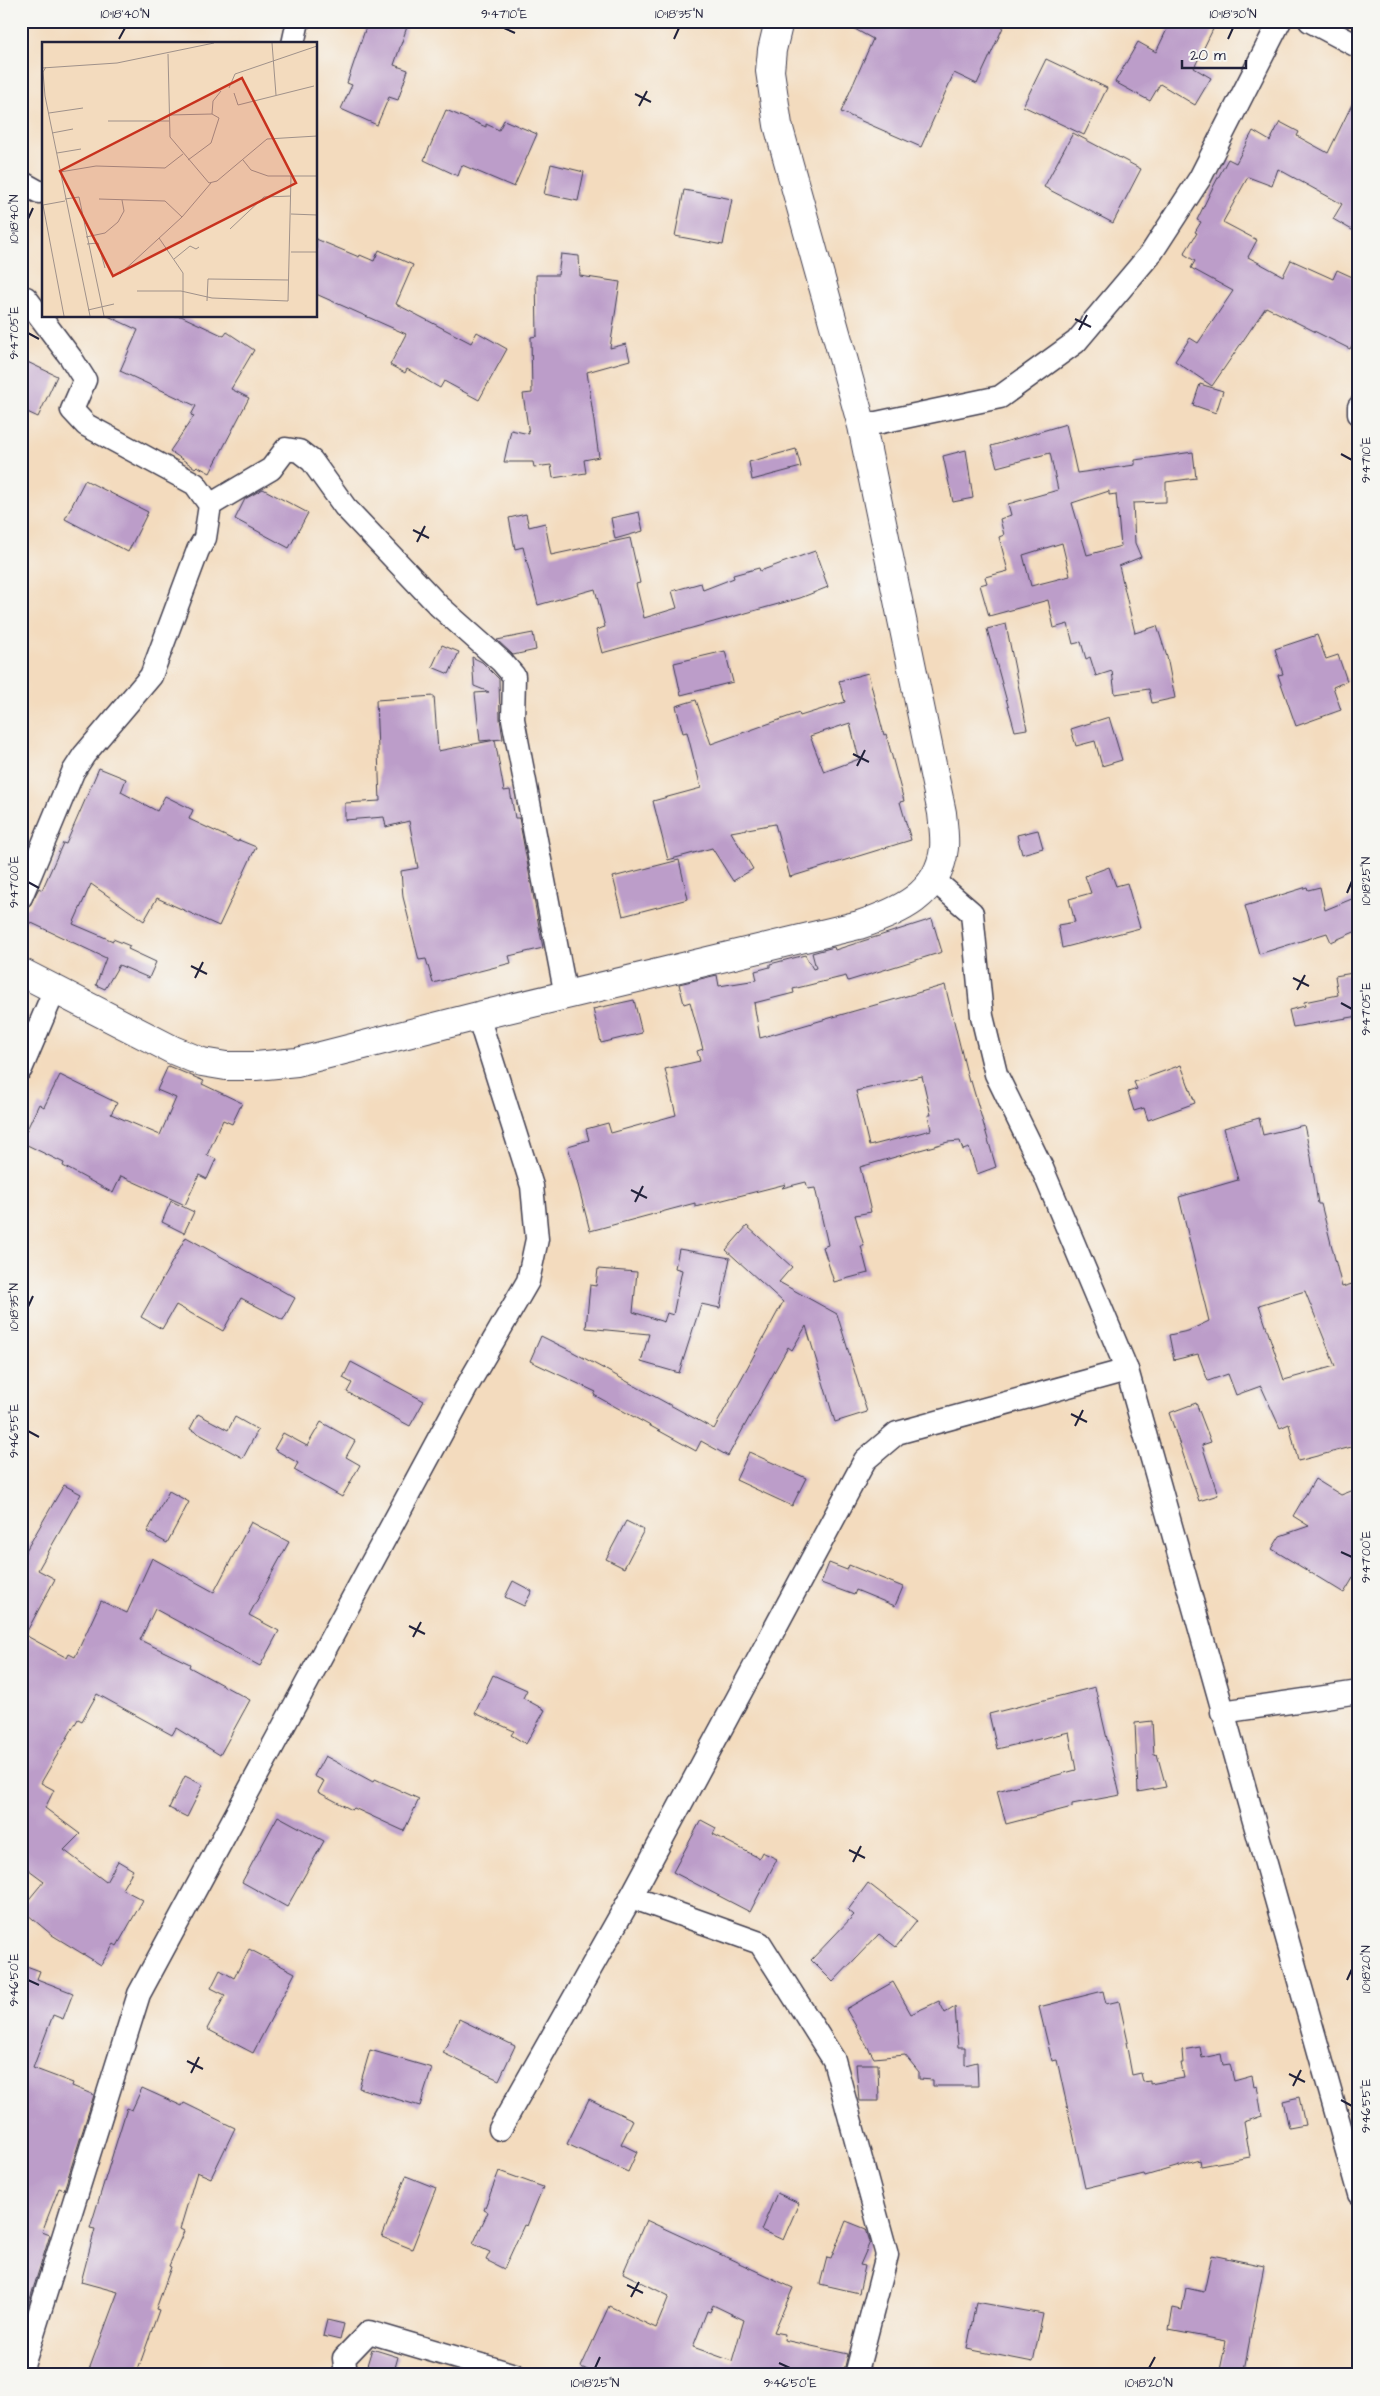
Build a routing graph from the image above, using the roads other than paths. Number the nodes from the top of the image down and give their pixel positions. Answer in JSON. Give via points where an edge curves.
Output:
{"nodes":[{"id":1,"x":298,"y":21,"type":"edge"},
{"id":2,"x":779,"y":21,"type":"edge"},
{"id":3,"x":1280,"y":21,"type":"edge"},
{"id":4,"x":1310,"y":21,"type":"edge"},
{"id":5,"x":293,"y":42,"type":"edge"},
{"id":6,"x":1359,"y":47,"type":"edge"},
{"id":7,"x":26,"y":298,"type":"dead end"},
{"id":8,"x":1359,"y":407,"type":"edge"},
{"id":9,"x":1359,"y":414,"type":"edge"},
{"id":10,"x":862,"y":426,"type":"junction"},
{"id":11,"x":210,"y":505,"type":"junction"},
{"id":12,"x":934,"y":880,"type":"junction"},
{"id":13,"x":21,"y":897,"type":"edge"},
{"id":14,"x":21,"y":972,"type":"edge"},
{"id":15,"x":55,"y":989,"type":"junction"},
{"id":16,"x":566,"y":996,"type":"junction"},
{"id":17,"x":478,"y":1016,"type":"junction"},
{"id":18,"x":21,"y":1069,"type":"edge"},
{"id":19,"x":1127,"y":1370,"type":"junction"},
{"id":20,"x":1359,"y":1692,"type":"edge"},
{"id":21,"x":1222,"y":1712,"type":"junction"},
{"id":22,"x":631,"y":1897,"type":"junction"},
{"id":23,"x":500,"y":2129,"type":"dead end"},
{"id":24,"x":1359,"y":2194,"type":"edge"},
{"id":25,"x":21,"y":2372,"type":"edge"},
{"id":26,"x":346,"y":2375,"type":"edge"},
{"id":27,"x":516,"y":2375,"type":"edge"},
{"id":28,"x":856,"y":2375,"type":"edge"}],
"edges":[{"from":1,"to":5,"type":"street"},
{"from":2,"to":10,"type":"street","via":[[770,71],[778,125]]},
{"from":3,"to":10,"type":"street","via":[[1200,178],[1152,252],[1076,342],[1000,397]]},
{"from":4,"to":6,"type":"street"},
{"from":7,"to":11,"type":"street","via":[[85,380],[72,410],[86,425],[195,484]]},
{"from":8,"to":9,"type":"street"},
{"from":10,"to":12,"type":"street","via":[[942,813],[944,847]]},
{"from":11,"to":13,"type":"street","via":[[205,538],[151,676],[73,772]]},
{"from":11,"to":16,"type":"street","via":[[271,469],[286,449],[299,451],[312,461],[345,507],[432,599],[514,676],[513,720]]},
{"from":12,"to":16,"type":"street","via":[[916,899],[889,915],[859,925]]},
{"from":12,"to":19,"type":"street","via":[[972,913],[982,1016],[996,1074],[1042,1168]]},
{"from":14,"to":15,"type":"street"},
{"from":15,"to":17,"type":"street","via":[[173,1050],[202,1062],[226,1066],[297,1062]]},
{"from":15,"to":18,"type":"street"},
{"from":16,"to":17,"type":"street"},
{"from":17,"to":25,"type":"street","via":[[532,1186],[537,1239],[528,1281],[438,1440],[139,1994]]},
{"from":19,"to":21,"type":"street"},
{"from":19,"to":22,"type":"street","via":[[897,1434],[865,1460]]},
{"from":20,"to":21,"type":"street"},
{"from":21,"to":24,"type":"street"},
{"from":22,"to":23,"type":"street"},
{"from":22,"to":28,"type":"street","via":[[760,1943],[834,2060],[887,2255]]},
{"from":26,"to":27,"type":"street","via":[[344,2358],[369,2332]]}]}
